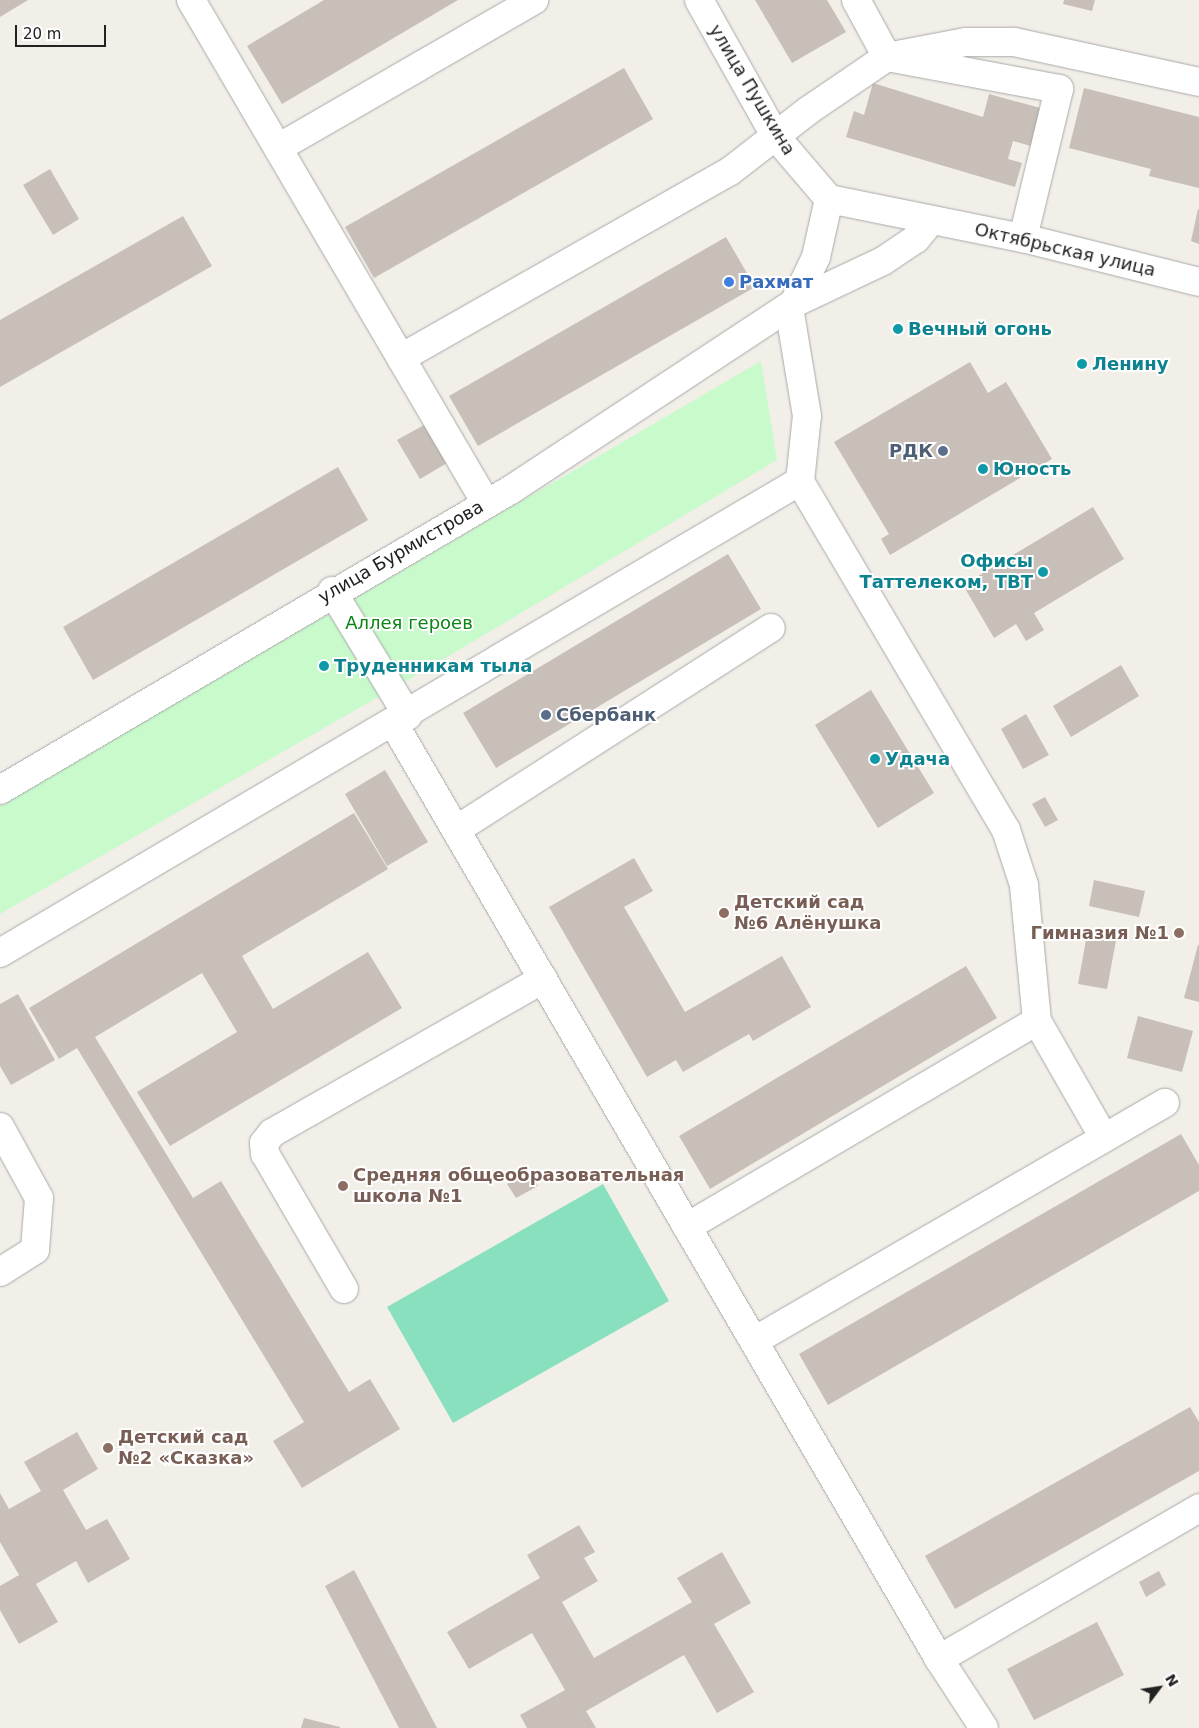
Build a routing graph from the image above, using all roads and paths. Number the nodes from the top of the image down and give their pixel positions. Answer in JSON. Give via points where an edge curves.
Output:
{"nodes":[{"id":1,"x":191,"y":0,"type":"edge"},
{"id":2,"x":534,"y":0,"type":"edge"},
{"id":3,"x":699,"y":0,"type":"edge"},
{"id":4,"x":856,"y":0,"type":"edge"},
{"id":5,"x":887,"y":57,"type":"junction"},
{"id":6,"x":1199,"y":82,"type":"edge"},
{"id":7,"x":776,"y":136,"type":"junction"},
{"id":8,"x":278,"y":148,"type":"junction"},
{"id":9,"x":829,"y":199,"type":"junction"},
{"id":10,"x":930,"y":222,"type":"junction"},
{"id":11,"x":1023,"y":238,"type":"junction"},
{"id":12,"x":1199,"y":282,"type":"edge"},
{"id":13,"x":792,"y":305,"type":"junction"},
{"id":14,"x":401,"y":358,"type":"junction"},
{"id":15,"x":800,"y":481,"type":"junction"},
{"id":16,"x":486,"y":504,"type":"junction"},
{"id":17,"x":332,"y":591,"type":"junction"},
{"id":18,"x":771,"y":628,"type":"dead end"},
{"id":19,"x":401,"y":720,"type":"junction"},
{"id":20,"x":0,"y":790,"type":"edge"},
{"id":21,"x":456,"y":830,"type":"junction"},
{"id":22,"x":0,"y":953,"type":"edge"},
{"id":23,"x":543,"y":979,"type":"junction"},
{"id":24,"x":1037,"y":1021,"type":"junction"},
{"id":25,"x":1166,"y":1102,"type":"dead end"},
{"id":26,"x":0,"y":1127,"type":"edge"},
{"id":27,"x":1104,"y":1138,"type":"junction"},
{"id":28,"x":687,"y":1227,"type":"junction"},
{"id":29,"x":0,"y":1272,"type":"edge"},
{"id":30,"x":344,"y":1289,"type":"dead end"},
{"id":31,"x":754,"y":1341,"type":"junction"},
{"id":32,"x":1199,"y":1508,"type":"edge"},
{"id":33,"x":939,"y":1658,"type":"junction"},
{"id":34,"x":979,"y":1725,"type":"edge"}],
"edges":[{"from":1,"to":8,"type":"street"},
{"from":2,"to":8,"type":"street"},
{"from":3,"to":7,"type":"street","name":"улица Пушкина"},
{"from":4,"to":5,"type":"street"},
{"from":5,"to":6,"type":"street","via":[[966,42],[1014,42]]},
{"from":5,"to":7,"type":"street"},
{"from":5,"to":11,"type":"street","via":[[1059,89]]},
{"from":7,"to":9,"type":"street","name":"улица Пушкина"},
{"from":7,"to":14,"type":"street","via":[[729,172]]},
{"from":8,"to":14,"type":"street"},
{"from":9,"to":10,"type":"street","name":"Октябрьская улица"},
{"from":9,"to":13,"type":"street","via":[[816,256]]},
{"from":10,"to":11,"type":"street","name":"Октябрьская улица"},
{"from":10,"to":13,"type":"street","name":"улица Бурмистрова","via":[[916,239],[883,261]]},
{"from":11,"to":12,"type":"street","name":"Октябрьская улица"},
{"from":13,"to":15,"type":"street","via":[[807,416]]},
{"from":13,"to":16,"type":"street","name":"улица Бурмистрова"},
{"from":14,"to":16,"type":"street"},
{"from":15,"to":19,"type":"street"},
{"from":15,"to":24,"type":"street","via":[[1006,830],[1024,886]]},
{"from":16,"to":17,"type":"street","name":"улица Бурмистрова"},
{"from":17,"to":19,"type":"street"},
{"from":17,"to":20,"type":"street","name":"улица Бурмистрова"},
{"from":18,"to":21,"type":"street"},
{"from":19,"to":21,"type":"street"},
{"from":19,"to":22,"type":"street"},
{"from":21,"to":23,"type":"street"},
{"from":23,"to":28,"type":"street"},
{"from":23,"to":30,"type":"street","via":[[272,1133],[264,1144],[265,1154]]},
{"from":24,"to":27,"type":"street"},
{"from":24,"to":28,"type":"street"},
{"from":25,"to":27,"type":"street"},
{"from":26,"to":29,"type":"street","via":[[39,1198],[35,1250]]},
{"from":27,"to":31,"type":"street"},
{"from":28,"to":31,"type":"street"},
{"from":31,"to":33,"type":"street"},
{"from":32,"to":33,"type":"street"},
{"from":33,"to":34,"type":"street"}]}
